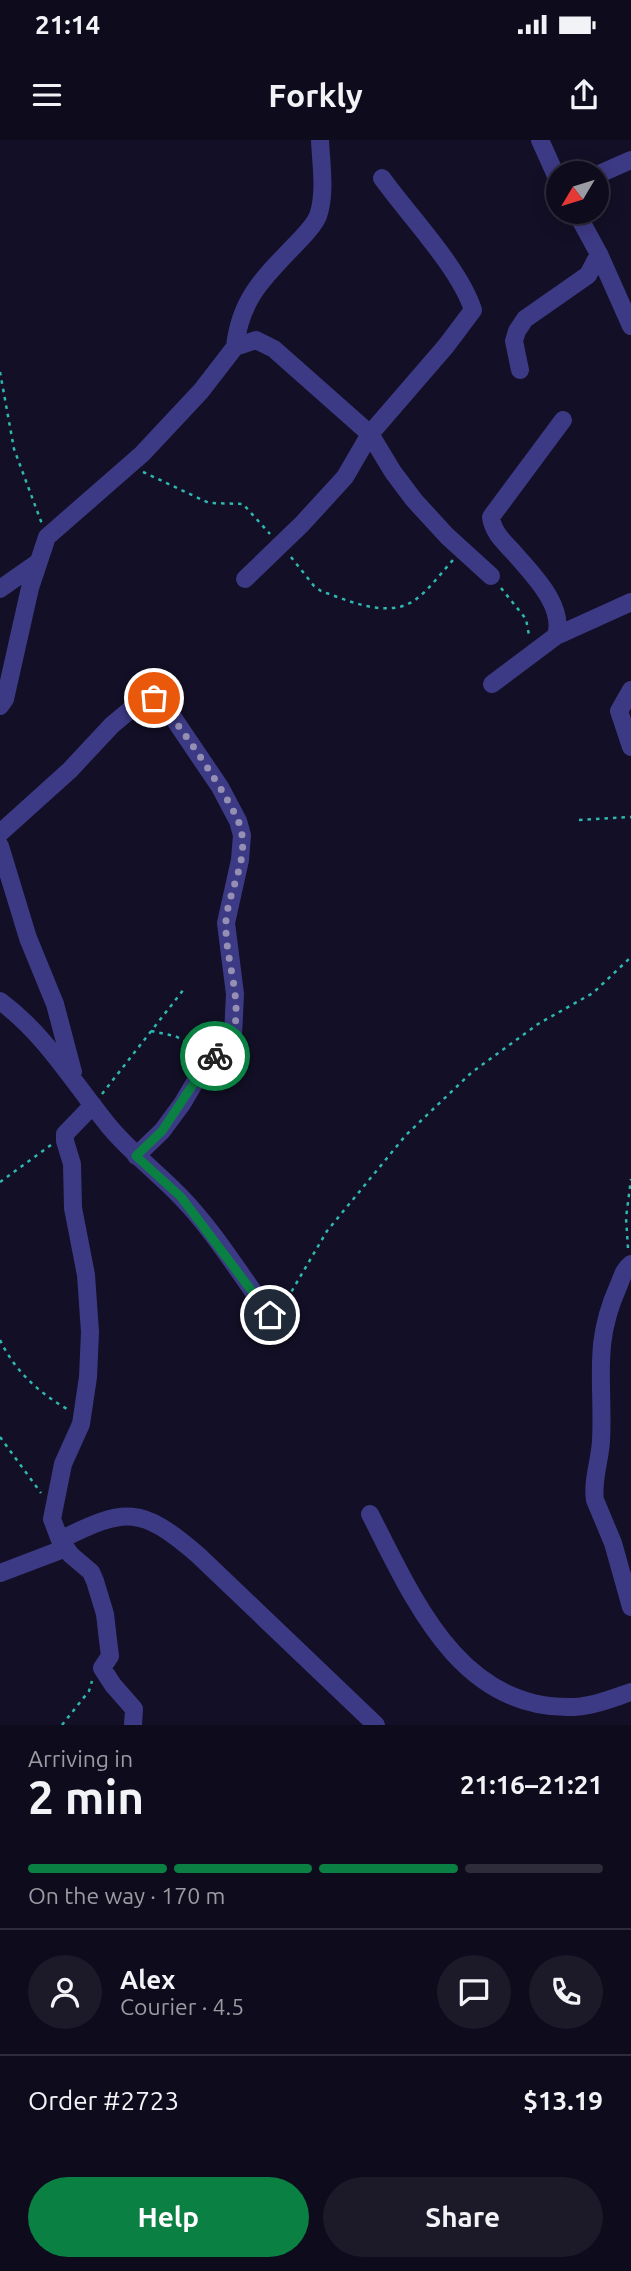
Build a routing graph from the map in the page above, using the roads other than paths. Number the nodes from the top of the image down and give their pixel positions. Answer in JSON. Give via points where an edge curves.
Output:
{"nodes":[{"id":1,"x":320,"y":140,"type":"edge"},
{"id":2,"x":540,"y":140,"type":"edge"},
{"id":3,"x":631,"y":160,"type":"edge"},
{"id":4,"x":549,"y":161,"type":"edge"},
{"id":5,"x":609,"y":170,"type":"edge"},
{"id":6,"x":382,"y":178,"type":"dead end"},
{"id":7,"x":583,"y":224,"type":"edge"},
{"id":8,"x":599,"y":254,"type":"junction"},
{"id":9,"x":631,"y":326,"type":"edge"},
{"id":10,"x":235,"y":347,"type":"junction"},
{"id":11,"x":520,"y":370,"type":"dead end"},
{"id":12,"x":563,"y":420,"type":"dead end"},
{"id":13,"x":370,"y":434,"type":"junction"},
{"id":14,"x":37,"y":563,"type":"junction"},
{"id":15,"x":491,"y":576,"type":"road end"},
{"id":16,"x":245,"y":579,"type":"dead end"},
{"id":17,"x":0,"y":589,"type":"edge"},
{"id":18,"x":631,"y":602,"type":"edge"},
{"id":19,"x":556,"y":636,"type":"junction"},
{"id":20,"x":492,"y":684,"type":"dead end"},
{"id":21,"x":631,"y":691,"type":"edge"},
{"id":22,"x":0,"y":706,"type":"edge"},
{"id":23,"x":631,"y":747,"type":"edge"},
{"id":24,"x":0,"y":833,"type":"edge"},
{"id":25,"x":0,"y":846,"type":"edge"},
{"id":26,"x":0,"y":1001,"type":"edge"},
{"id":27,"x":75,"y":1082,"type":"junction"},
{"id":28,"x":93,"y":1105,"type":"junction"},
{"id":29,"x":136,"y":1156,"type":"junction"},
{"id":30,"x":628,"y":1266,"type":"edge"},
{"id":31,"x":270,"y":1315,"type":"road end"},
{"id":32,"x":370,"y":1514,"type":"dead end"},
{"id":33,"x":63,"y":1544,"type":"junction"},
{"id":34,"x":0,"y":1573,"type":"edge"},
{"id":35,"x":631,"y":1607,"type":"edge"},
{"id":36,"x":631,"y":1692,"type":"edge"},
{"id":37,"x":134,"y":1725,"type":"edge"},
{"id":38,"x":376,"y":1725,"type":"edge"}],
"edges":[{"from":1,"to":10,"type":"street","via":[[318,216],[252,292],[241,315]]},
{"from":2,"to":4,"type":"street"},
{"from":3,"to":5,"type":"street"},
{"from":6,"to":13,"type":"street","via":[[453,272],[473,310]]},
{"from":7,"to":8,"type":"street"},
{"from":8,"to":9,"type":"street"},
{"from":8,"to":11,"type":"street","via":[[587,275],[525,319],[514,341]]},
{"from":10,"to":13,"type":"street","via":[[256,340],[274,349]]},
{"from":10,"to":14,"type":"street","via":[[201,391],[125,471],[47,537]]},
{"from":12,"to":19,"type":"street","via":[[491,517],[499,537],[548,596],[559,627]]},
{"from":13,"to":15,"type":"street","via":[[414,500]]},
{"from":13,"to":16,"type":"street","via":[[345,477]]},
{"from":14,"to":17,"type":"street"},
{"from":14,"to":22,"type":"street"},
{"from":18,"to":19,"type":"street"},
{"from":19,"to":20,"type":"street"},
{"from":21,"to":23,"type":"street","via":[[619,711]]},
{"from":24,"to":29,"type":"street","via":[[113,725],[150,697],[172,716],[241,829],[238,877],[226,923],[235,1026],[229,1044],[198,1077],[162,1131]]},
{"from":25,"to":27,"type":"street","via":[[55,1004]]},
{"from":26,"to":27,"type":"street","via":[[26,1022]]},
{"from":27,"to":28,"type":"street"},
{"from":28,"to":29,"type":"street"},
{"from":28,"to":33,"type":"street","via":[[65,1134],[88,1301],[88,1377],[82,1418],[63,1464],[53,1514],[53,1526]]},
{"from":29,"to":31,"type":"street","via":[[186,1203]]},
{"from":30,"to":35,"type":"street","via":[[609,1307],[601,1341],[602,1423],[594,1495]]},
{"from":32,"to":36,"type":"street","via":[[427,1622],[467,1668],[492,1688],[538,1704],[573,1707]]},
{"from":33,"to":34,"type":"street"},
{"from":33,"to":37,"type":"street","via":[[95,1581],[110,1656],[102,1668],[134,1709]]},
{"from":33,"to":38,"type":"street","via":[[99,1521],[129,1514],[168,1529]]}]}
